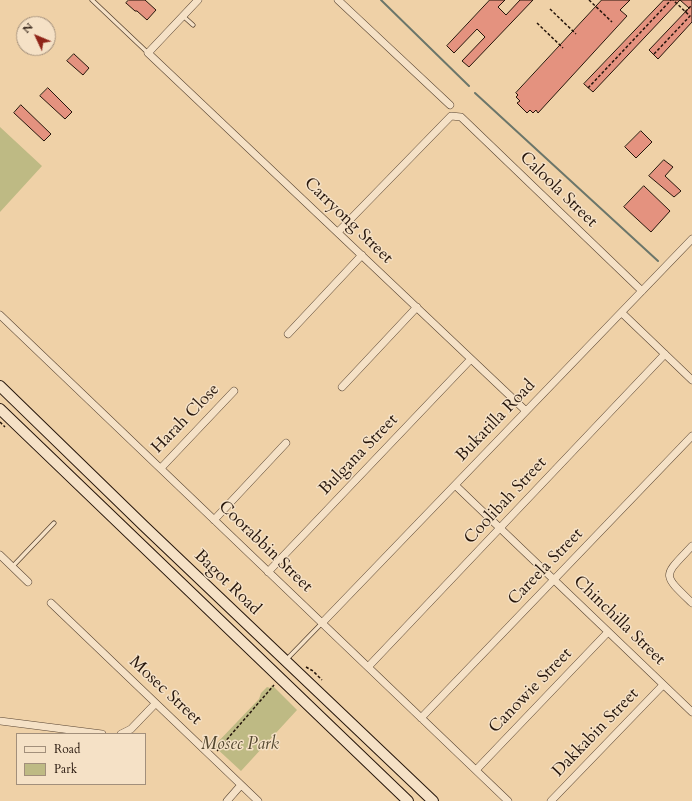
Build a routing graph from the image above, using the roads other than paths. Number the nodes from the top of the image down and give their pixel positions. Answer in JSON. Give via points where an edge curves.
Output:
{"nodes":[{"id":1,"x":92,"y":0,"type":"edge"},
{"id":2,"x":198,"y":0,"type":"edge"},
{"id":3,"x":338,"y":0,"type":"edge"},
{"id":4,"x":183,"y":16,"type":"junction"},
{"id":5,"x":193,"y":25,"type":"dead end"},
{"id":6,"x":148,"y":53,"type":"junction"},
{"id":7,"x":450,"y":105,"type":"dead end"},
{"id":8,"x":338,"y":232,"type":"junction"},
{"id":9,"x":692,"y":239,"type":"edge"},
{"id":10,"x":362,"y":256,"type":"junction"},
{"id":11,"x":642,"y":291,"type":"junction"},
{"id":12,"x":417,"y":307,"type":"junction"},
{"id":13,"x":622,"y":313,"type":"junction"},
{"id":14,"x":0,"y":315,"type":"edge"},
{"id":15,"x":288,"y":334,"type":"dead end"},
{"id":16,"x":665,"y":354,"type":"junction"},
{"id":17,"x":472,"y":359,"type":"junction"},
{"id":18,"x":692,"y":380,"type":"edge"},
{"id":19,"x":0,"y":386,"type":"edge"},
{"id":20,"x":342,"y":387,"type":"dead end"},
{"id":21,"x":234,"y":390,"type":"dead end"},
{"id":22,"x":0,"y":409,"type":"edge"},
{"id":23,"x":526,"y":411,"type":"junction"},
{"id":24,"x":692,"y":436,"type":"edge"},
{"id":25,"x":286,"y":443,"type":"dead end"},
{"id":26,"x":160,"y":468,"type":"junction"},
{"id":27,"x":455,"y":485,"type":"junction"},
{"id":28,"x":214,"y":520,"type":"junction"},
{"id":29,"x":54,"y":523,"type":"dead end"},
{"id":30,"x":500,"y":529,"type":"junction"},
{"id":31,"x":692,"y":546,"type":"edge"},
{"id":32,"x":0,"y":555,"type":"edge"},
{"id":33,"x":12,"y":566,"type":"junction"},
{"id":34,"x":268,"y":572,"type":"junction"},
{"id":35,"x":554,"y":580,"type":"junction"},
{"id":36,"x":28,"y":582,"type":"dead end"},
{"id":37,"x":51,"y":603,"type":"dead end"},
{"id":38,"x":692,"y":603,"type":"edge"},
{"id":39,"x":322,"y":623,"type":"junction"},
{"id":40,"x":608,"y":632,"type":"junction"},
{"id":41,"x":286,"y":661,"type":"junction"},
{"id":42,"x":368,"y":667,"type":"junction"},
{"id":43,"x":664,"y":685,"type":"junction"},
{"id":44,"x":155,"y":704,"type":"junction"},
{"id":45,"x":692,"y":712,"type":"edge"},
{"id":46,"x":421,"y":718,"type":"junction"},
{"id":47,"x":0,"y":722,"type":"edge"},
{"id":48,"x":94,"y":733,"type":"edge"},
{"id":49,"x":124,"y":733,"type":"edge"},
{"id":50,"x":476,"y":770,"type":"junction"},
{"id":51,"x":241,"y":785,"type":"junction"},
{"id":52,"x":227,"y":801,"type":"edge"},
{"id":53,"x":258,"y":801,"type":"edge"},
{"id":54,"x":408,"y":801,"type":"edge"},
{"id":55,"x":433,"y":801,"type":"edge"},
{"id":56,"x":508,"y":801,"type":"edge"},
{"id":57,"x":551,"y":801,"type":"edge"}],
"edges":[{"from":1,"to":6,"type":"lane"},
{"from":2,"to":4,"type":"street"},
{"from":3,"to":7,"type":"street"},
{"from":4,"to":5,"type":"lane"},
{"from":4,"to":6,"type":"street"},
{"from":6,"to":8,"type":"street","name":"Carryong Street"},
{"from":8,"to":10,"type":"street","name":"Carryong Street"},
{"from":8,"to":11,"type":"street","name":"Caloola Street","via":[[451,116],[461,118]]},
{"from":9,"to":11,"type":"street","name":"Bukatilla Road"},
{"from":10,"to":12,"type":"street","name":"Carryong Street"},
{"from":10,"to":15,"type":"street"},
{"from":11,"to":13,"type":"street","name":"Bukatilla Road"},
{"from":12,"to":17,"type":"street","name":"Carryong Street"},
{"from":12,"to":20,"type":"street"},
{"from":13,"to":16,"type":"street"},
{"from":13,"to":23,"type":"street","name":"Bukatilla Road"},
{"from":14,"to":26,"type":"street","name":"Coorabbin Street"},
{"from":16,"to":18,"type":"street"},
{"from":16,"to":30,"type":"street","name":"Coolibah Street"},
{"from":17,"to":23,"type":"street","name":"Carryong Street"},
{"from":17,"to":34,"type":"street","name":"Bulgana Street"},
{"from":19,"to":41,"type":"main road","name":"Bagot Road"},
{"from":21,"to":26,"type":"street","name":"Harah Close"},
{"from":22,"to":54,"type":"main road","name":"Bagot Road"},
{"from":23,"to":27,"type":"street","name":"Bukatilla Road"},
{"from":24,"to":35,"type":"street","name":"Careela Street"},
{"from":25,"to":28,"type":"street"},
{"from":26,"to":28,"type":"street","name":"Coorabbin Street"},
{"from":27,"to":30,"type":"street","name":"Chinchilla Street"},
{"from":27,"to":39,"type":"street","name":"Bukatilla Road"},
{"from":28,"to":34,"type":"street","name":"Coorabbin Street"},
{"from":29,"to":33,"type":"lane"},
{"from":30,"to":35,"type":"street","name":"Chinchilla Street"},
{"from":30,"to":42,"type":"street","name":"Coolibah Street"},
{"from":31,"to":38,"type":"street","via":[[671,569],[669,577],[672,584]]},
{"from":32,"to":33,"type":"street"},
{"from":33,"to":36,"type":"street"},
{"from":34,"to":39,"type":"street","name":"Coorabbin Street"},
{"from":35,"to":40,"type":"street","name":"Chinchilla Street"},
{"from":35,"to":46,"type":"street","name":"Careela Street"},
{"from":37,"to":44,"type":"street","name":"Mosec Street"},
{"from":39,"to":41,"type":"lane"},
{"from":39,"to":42,"type":"street","name":"Coorabbin Street"},
{"from":40,"to":43,"type":"street","name":"Chinchilla Street"},
{"from":40,"to":50,"type":"street","name":"Canowie Street"},
{"from":41,"to":55,"type":"main road","name":"Bagot Road"},
{"from":42,"to":46,"type":"street","name":"Coorabbin Street"},
{"from":43,"to":45,"type":"street","name":"Chinchilla Street"},
{"from":43,"to":57,"type":"street","name":"Dakkabin Street"},
{"from":44,"to":49,"type":"street","via":[[131,730]]},
{"from":44,"to":51,"type":"street","name":"Mosec Street"},
{"from":46,"to":50,"type":"street","name":"Coorabbin Street"},
{"from":47,"to":48,"type":"street"},
{"from":50,"to":56,"type":"street","name":"Coorabbin Street"},
{"from":51,"to":52,"type":"street"},
{"from":51,"to":53,"type":"street","name":"Mosec Street"}]}
